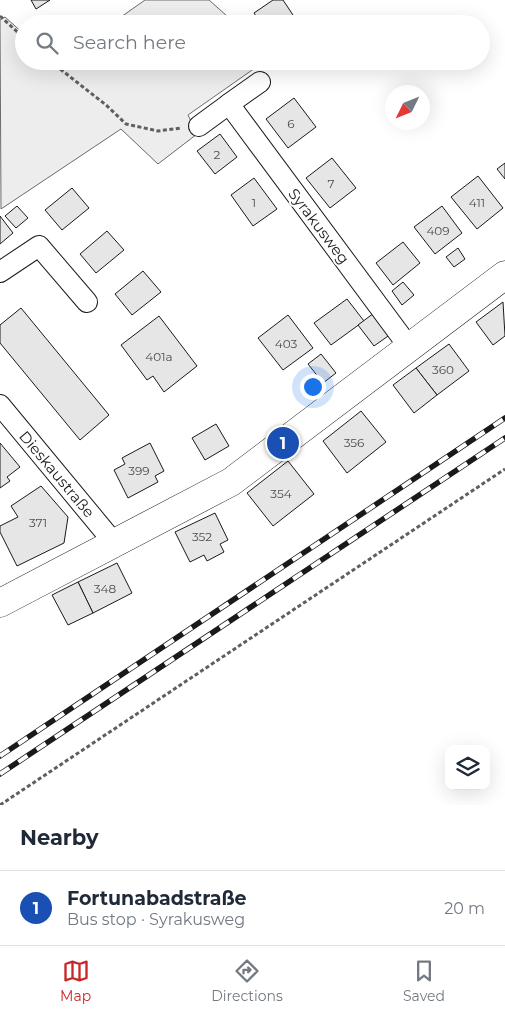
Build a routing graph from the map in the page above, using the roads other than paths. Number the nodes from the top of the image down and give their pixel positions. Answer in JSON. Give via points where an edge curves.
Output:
{"nodes":[{"id":1,"x":260,"y":82,"type":"dead end"},
{"id":2,"x":229,"y":104,"type":"junction"},
{"id":3,"x":199,"y":126,"type":"road end"},
{"id":4,"x":0,"y":272,"type":"edge"},
{"id":5,"x":505,"y":275,"type":"edge"},
{"id":6,"x":87,"y":302,"type":"dead end"},
{"id":7,"x":409,"y":347,"type":"junction"},
{"id":8,"x":0,"y":405,"type":"edge"},
{"id":9,"x":115,"y":544,"type":"junction"},
{"id":10,"x":0,"y":603,"type":"edge"}],
"edges":[{"from":1,"to":2,"type":"street"},
{"from":2,"to":3,"type":"street"},
{"from":2,"to":7,"type":"street","name":"Syrakusweg"},
{"from":4,"to":6,"type":"street","via":[[39,246]]},
{"from":5,"to":7,"type":"main road"},
{"from":7,"to":9,"type":"main road","via":[[231,482]]},
{"from":8,"to":9,"type":"street","name":"Dieskaustraße"},
{"from":9,"to":10,"type":"main road"}]}
